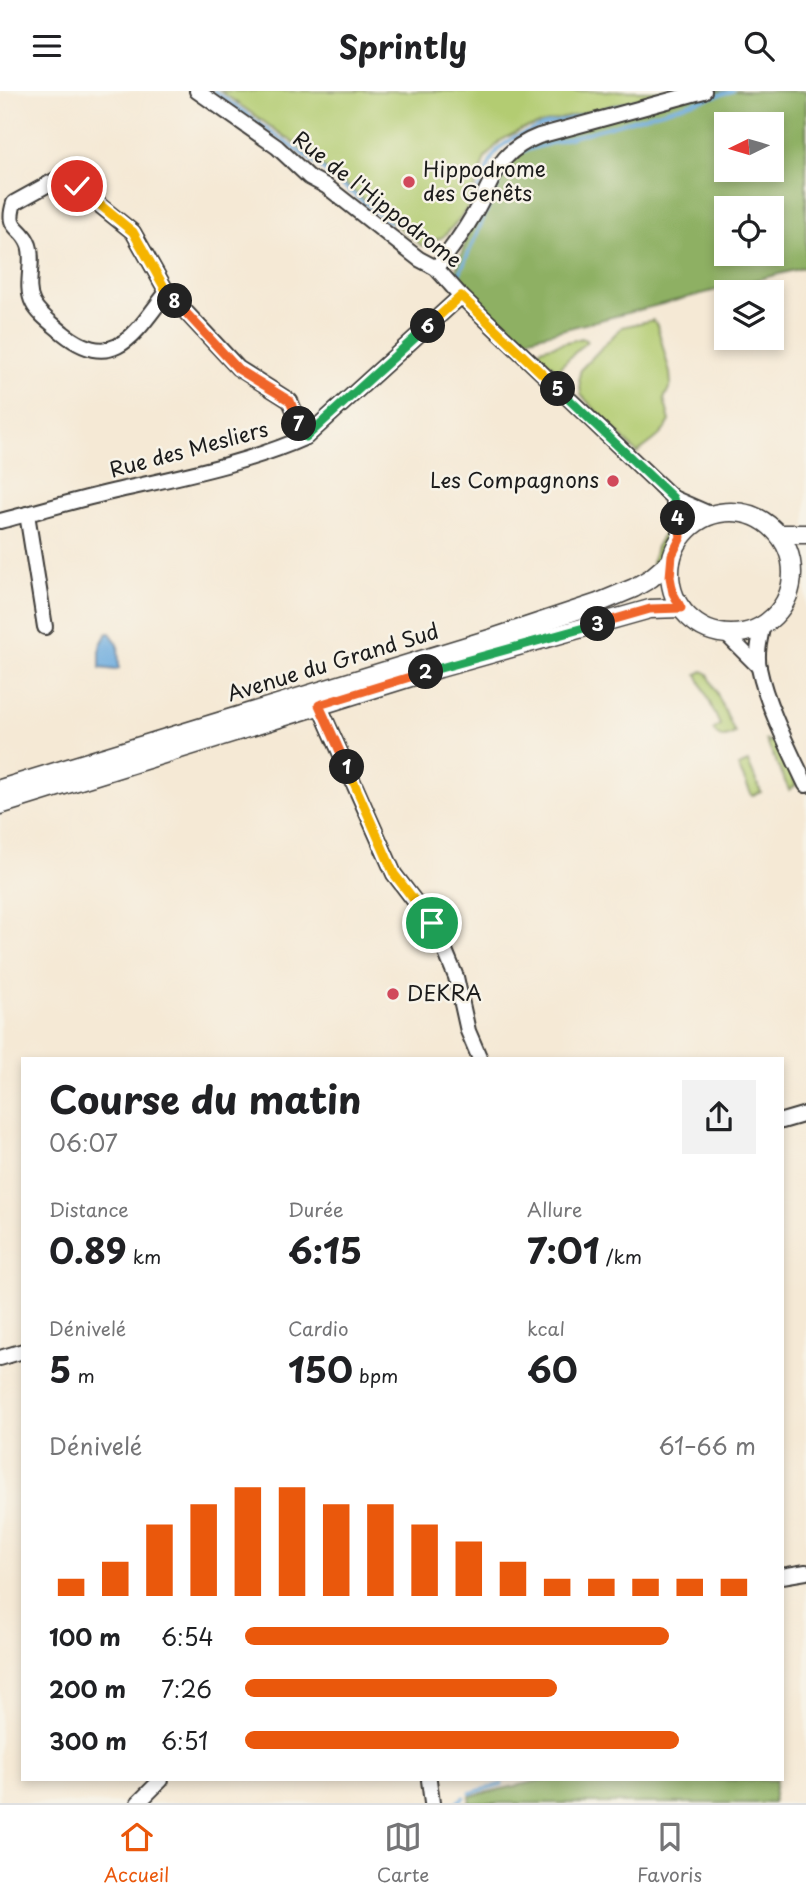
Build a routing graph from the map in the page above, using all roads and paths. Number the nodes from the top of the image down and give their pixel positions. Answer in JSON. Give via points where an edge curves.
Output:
{"nodes":[{"id":1,"x":197,"y":91,"type":"edge"},
{"id":2,"x":704,"y":91,"type":"edge"},
{"id":3,"x":436,"y":268,"type":"junction"},
{"id":4,"x":167,"y":292,"type":"junction"},
{"id":5,"x":461,"y":296,"type":"junction"},
{"id":6,"x":306,"y":437,"type":"junction"},
{"id":7,"x":673,"y":498,"type":"junction"},
{"id":8,"x":27,"y":514,"type":"junction"},
{"id":9,"x":712,"y":515,"type":"junction"},
{"id":10,"x":0,"y":521,"type":"edge"},
{"id":11,"x":779,"y":534,"type":"junction"},
{"id":12,"x":806,"y":534,"type":"edge"},
{"id":13,"x":681,"y":537,"type":"junction"},
{"id":14,"x":671,"y":561,"type":"junction"},
{"id":15,"x":806,"y":567,"type":"edge"},
{"id":16,"x":791,"y":582,"type":"junction"},
{"id":17,"x":681,"y":608,"type":"junction"},
{"id":18,"x":763,"y":624,"type":"junction"},
{"id":19,"x":45,"y":627,"type":"dead end"},
{"id":20,"x":726,"y":634,"type":"junction"},
{"id":21,"x":759,"y":667,"type":"junction"},
{"id":22,"x":319,"y":705,"type":"junction"},
{"id":23,"x":806,"y":785,"type":"edge"},
{"id":24,"x":0,"y":789,"type":"edge"},
{"id":25,"x":0,"y":805,"type":"edge"},
{"id":26,"x":479,"y":1057,"type":"edge"},
{"id":27,"x":806,"y":1114,"type":"edge"},
{"id":28,"x":784,"y":1120,"type":"edge"},
{"id":29,"x":21,"y":1352,"type":"edge"},
{"id":30,"x":0,"y":1358,"type":"edge"},
{"id":31,"x":806,"y":1572,"type":"edge"},
{"id":32,"x":784,"y":1576,"type":"edge"},
{"id":33,"x":160,"y":1781,"type":"edge"},
{"id":34,"x":429,"y":1781,"type":"edge"},
{"id":35,"x":138,"y":1803,"type":"edge"},
{"id":36,"x":432,"y":1803,"type":"edge"}],
"edges":[{"from":1,"to":3,"type":"street","name":"Rue de l'Hippodrome"},
{"from":2,"to":3,"type":"street","via":[[521,143],[506,156],[457,242]]},
{"from":3,"to":5,"type":"street","name":"Rue de l'Hippodrome"},
{"from":4,"to":4,"type":"street","via":[[133,232],[65,176],[14,203],[13,226],[30,246],[32,302],[80,345],[98,350],[123,345]]},
{"from":4,"to":6,"type":"street","via":[[238,369],[290,401]]},
{"from":5,"to":6,"type":"street","name":"Rue des Mesliers"},
{"from":5,"to":7,"type":"street","name":"Rue de l'Hippodrome"},
{"from":6,"to":8,"type":"street","name":"Rue des Mesliers","via":[[184,475]]},
{"from":7,"to":9,"type":"street","name":"Rue de l'Hippodrome"},
{"from":7,"to":13,"type":"street"},
{"from":8,"to":10,"type":"street","name":"Rue des Mesliers"},
{"from":8,"to":19,"type":"street"},
{"from":9,"to":11,"type":"main road","via":[[748,514]]},
{"from":9,"to":13,"type":"main road"},
{"from":11,"to":12,"type":"main road"},
{"from":11,"to":16,"type":"main road","via":[[790,557]]},
{"from":13,"to":14,"type":"main road"},
{"from":14,"to":17,"type":"main road","via":[[671,586]]},
{"from":14,"to":24,"type":"main road","name":"Avenue du Grand Sud","via":[[634,589],[598,603]]},
{"from":15,"to":16,"type":"main road"},
{"from":16,"to":18,"type":"main road","via":[[782,606]]},
{"from":17,"to":20,"type":"main road","via":[[700,626]]},
{"from":17,"to":22,"type":"main road","name":"Avenue du Grand Sud","via":[[629,615]]},
{"from":18,"to":20,"type":"main road"},
{"from":18,"to":21,"type":"street"},
{"from":20,"to":21,"type":"street"},
{"from":21,"to":23,"type":"street"},
{"from":22,"to":25,"type":"main road","name":"Avenue du Grand Sud"},
{"from":22,"to":26,"type":"street","via":[[394,874],[436,929],[456,977]]},
{"from":27,"to":28,"type":"street"},
{"from":29,"to":30,"type":"street"},
{"from":31,"to":32,"type":"street"},
{"from":33,"to":35,"type":"street"},
{"from":34,"to":36,"type":"street"}]}
